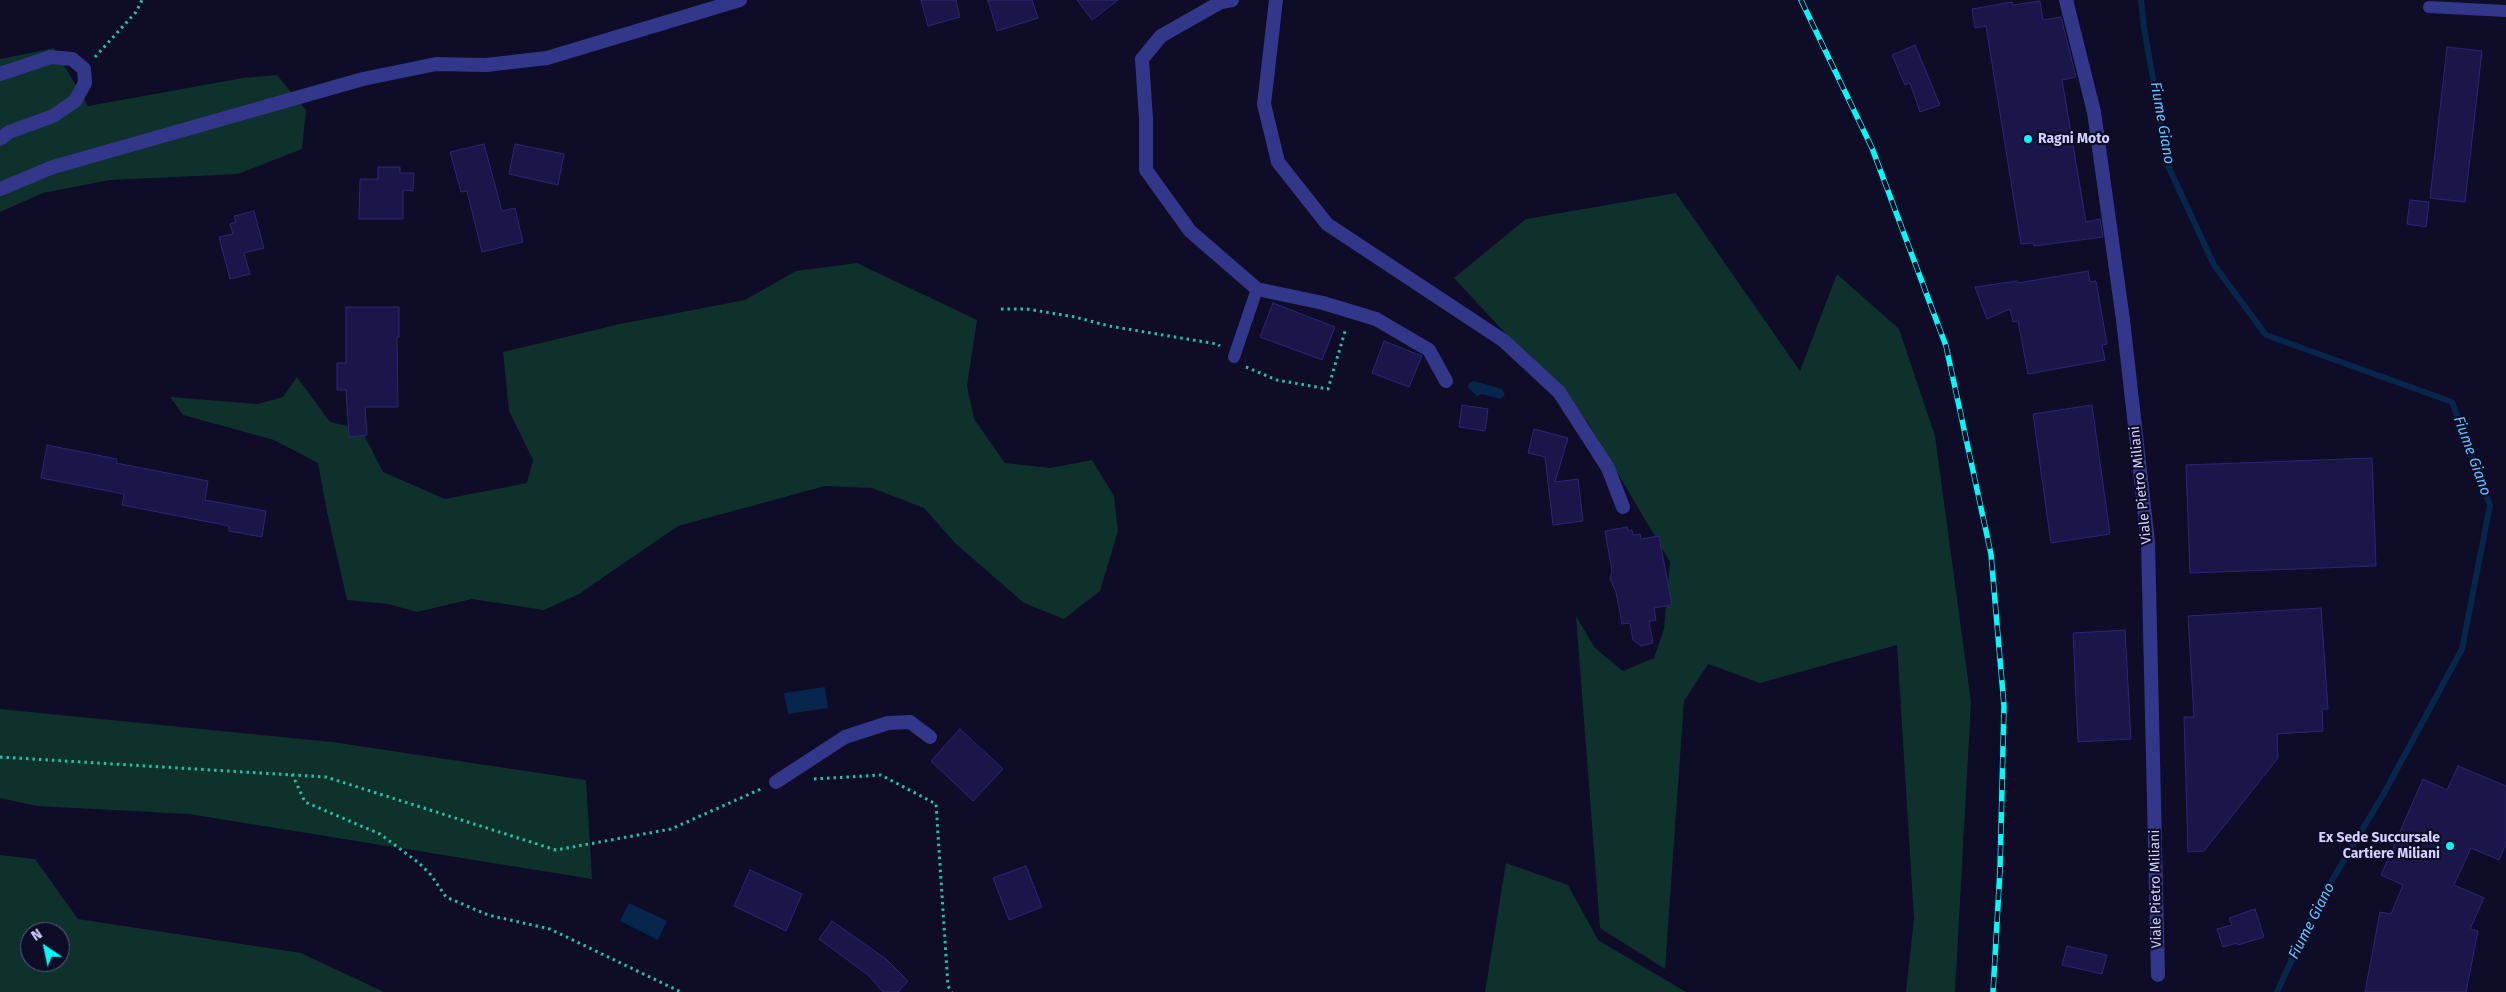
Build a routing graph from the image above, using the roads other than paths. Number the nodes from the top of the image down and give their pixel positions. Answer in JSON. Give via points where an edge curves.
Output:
{"nodes":[{"id":1,"x":740,"y":0,"type":"edge"},
{"id":2,"x":1232,"y":0,"type":"edge"},
{"id":3,"x":1276,"y":0,"type":"edge"},
{"id":4,"x":2066,"y":0,"type":"edge"},
{"id":5,"x":2429,"y":7,"type":"dead end"},
{"id":6,"x":2506,"y":11,"type":"edge"},
{"id":7,"x":0,"y":74,"type":"edge"},
{"id":8,"x":0,"y":139,"type":"edge"},
{"id":9,"x":0,"y":189,"type":"edge"},
{"id":10,"x":1257,"y":289,"type":"junction"},
{"id":11,"x":1234,"y":357,"type":"road end"},
{"id":12,"x":1446,"y":381,"type":"dead end"},
{"id":13,"x":1623,"y":507,"type":"dead end"},
{"id":14,"x":930,"y":737,"type":"dead end"},
{"id":15,"x":776,"y":782,"type":"road end"},
{"id":16,"x":2158,"y":975,"type":"dead end"}],
"edges":[{"from":1,"to":9,"type":"street","via":[[547,58],[486,64],[436,64],[363,79],[53,167]]},
{"from":2,"to":10,"type":"street","via":[[1221,2],[1161,36],[1142,59],[1146,170],[1190,231]]},
{"from":3,"to":13,"type":"street","via":[[1264,104],[1278,162],[1327,224],[1504,341],[1559,392],[1608,468]]},
{"from":4,"to":16,"type":"street","name":"Viale Pietro Miliani","via":[[2094,112],[2123,320],[2148,542]]},
{"from":5,"to":6,"type":"lane"},
{"from":7,"to":8,"type":"street","via":[[51,57],[72,59],[84,69],[85,83],[75,101],[53,116],[9,132]]},
{"from":10,"to":11,"type":"lane"},
{"from":10,"to":12,"type":"street","via":[[1323,303],[1376,319],[1429,350]]},
{"from":14,"to":15,"type":"street","via":[[910,722],[888,724],[845,738]]}]}
